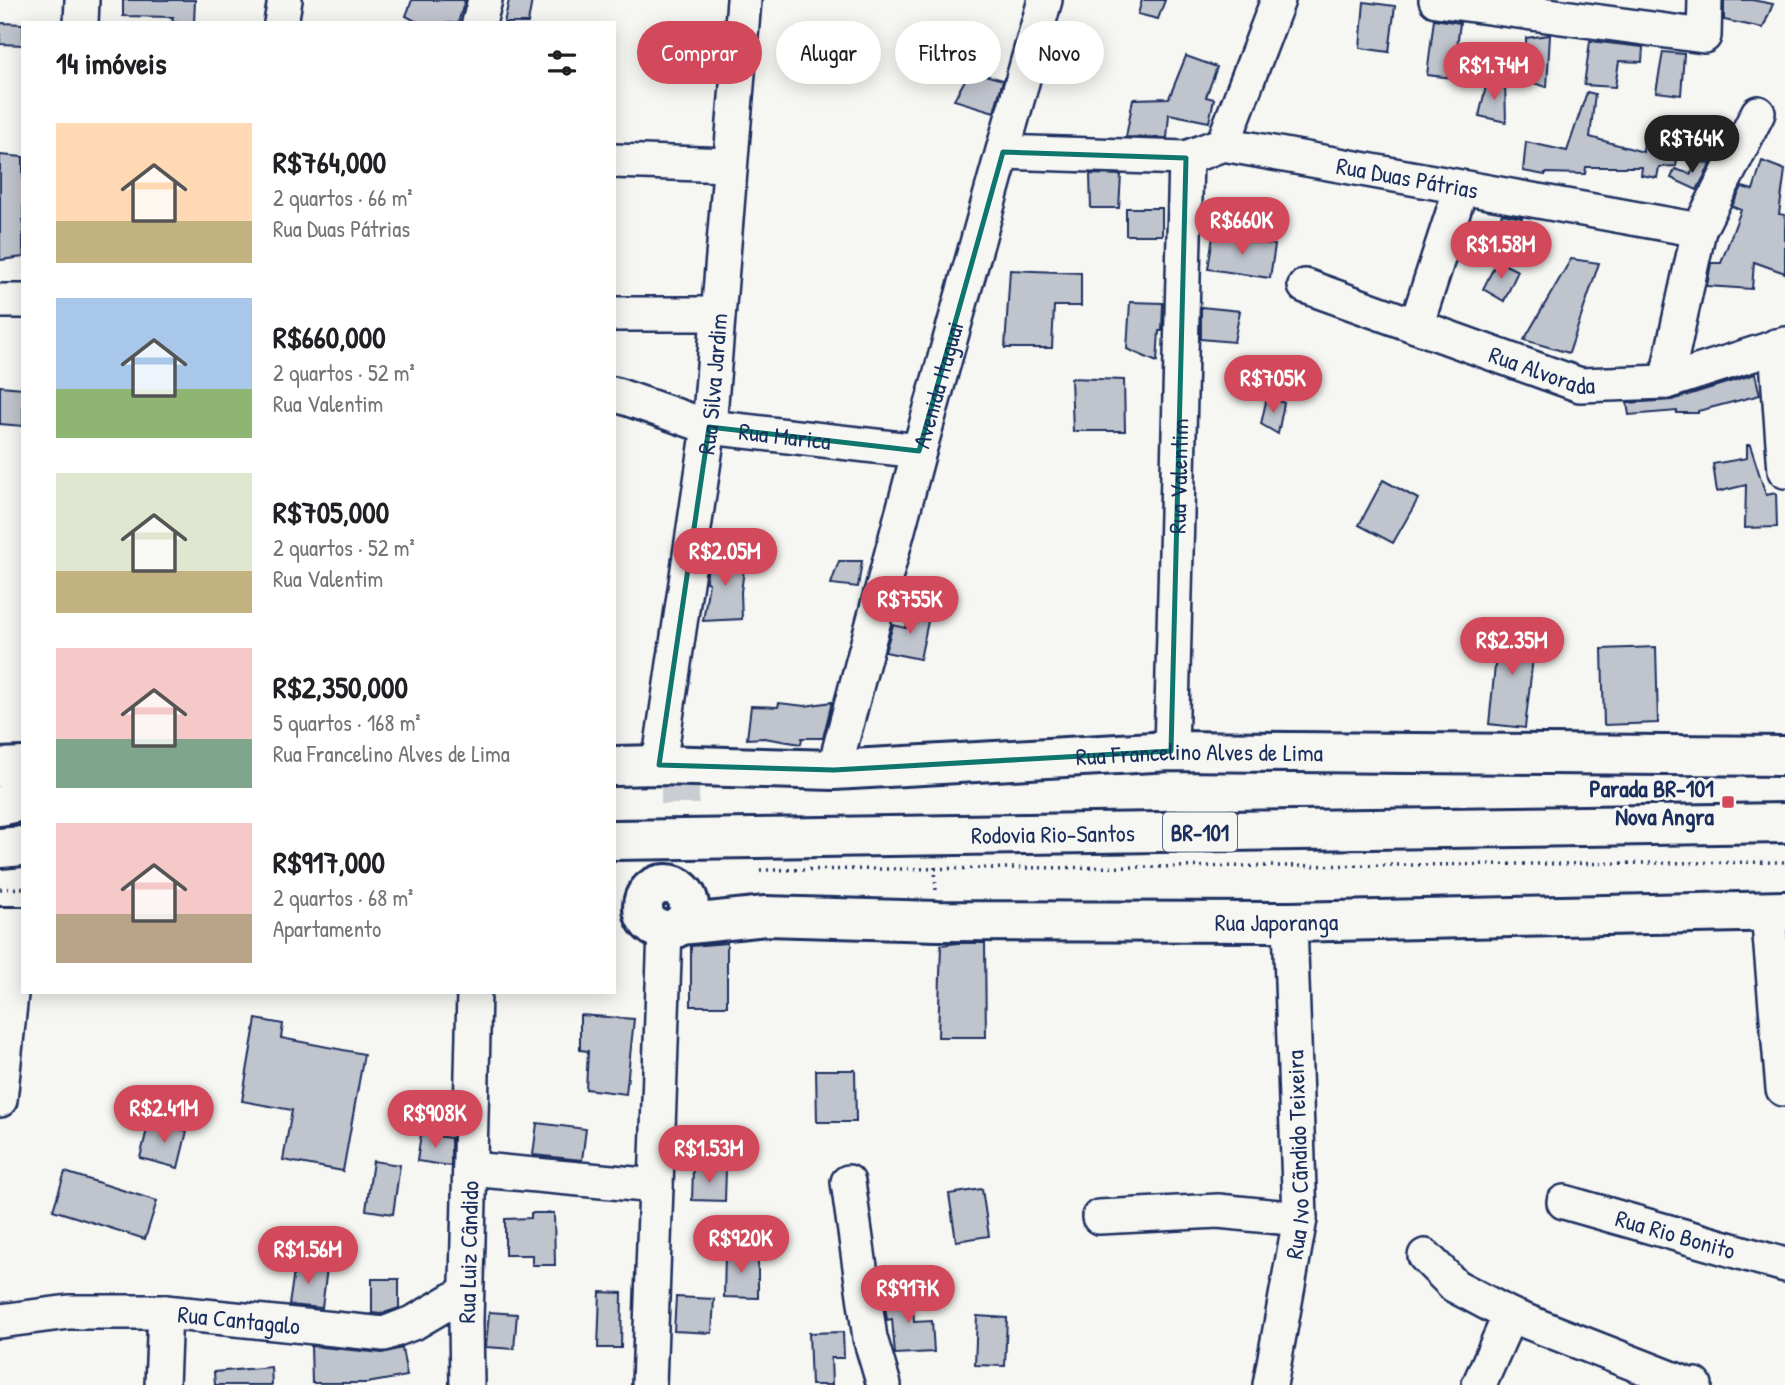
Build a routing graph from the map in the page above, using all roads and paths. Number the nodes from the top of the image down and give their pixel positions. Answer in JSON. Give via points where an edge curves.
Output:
{"nodes":[{"id":1,"x":82,"y":0,"type":"edge"},
{"id":2,"x":285,"y":0,"type":"edge"},
{"id":3,"x":485,"y":0,"type":"edge"},
{"id":4,"x":744,"y":0,"type":"edge"},
{"id":5,"x":1045,"y":0,"type":"edge"},
{"id":6,"x":1278,"y":0,"type":"edge"},
{"id":7,"x":1436,"y":0,"type":"edge"},
{"id":8,"x":1444,"y":0,"type":"edge"},
{"id":9,"x":1705,"y":0,"type":"edge"},
{"id":10,"x":81,"y":21,"type":"edge"},
{"id":11,"x":281,"y":21,"type":"edge"},
{"id":12,"x":480,"y":21,"type":"edge"},
{"id":13,"x":1758,"y":113,"type":"dead end"},
{"id":14,"x":1223,"y":144,"type":"junction"},
{"id":15,"x":1003,"y":152,"type":"junction"},
{"id":16,"x":1186,"y":158,"type":"junction"},
{"id":17,"x":616,"y":161,"type":"edge"},
{"id":18,"x":730,"y":165,"type":"junction"},
{"id":19,"x":1461,"y":188,"type":"junction"},
{"id":20,"x":1699,"y":230,"type":"junction"},
{"id":21,"x":1305,"y":286,"type":"dead end"},
{"id":22,"x":0,"y":301,"type":"edge"},
{"id":23,"x":21,"y":301,"type":"edge"},
{"id":24,"x":616,"y":314,"type":"edge"},
{"id":25,"x":718,"y":314,"type":"junction"},
{"id":26,"x":1416,"y":326,"type":"junction"},
{"id":27,"x":1781,"y":345,"type":"edge"},
{"id":28,"x":1666,"y":382,"type":"junction"},
{"id":29,"x":616,"y":395,"type":"edge"},
{"id":30,"x":709,"y":427,"type":"junction"},
{"id":31,"x":919,"y":452,"type":"junction"},
{"id":32,"x":1785,"y":471,"type":"edge"},
{"id":33,"x":1171,"y":751,"type":"junction"},
{"id":34,"x":1785,"y":756,"type":"edge"},
{"id":35,"x":659,"y":765,"type":"junction"},
{"id":36,"x":616,"y":766,"type":"edge"},
{"id":37,"x":21,"y":767,"type":"edge"},
{"id":38,"x":0,"y":768,"type":"edge"},
{"id":39,"x":834,"y":770,"type":"junction"},
{"id":40,"x":21,"y":801,"type":"edge"},
{"id":41,"x":0,"y":806,"type":"edge"},
{"id":42,"x":1785,"y":823,"type":"edge"},
{"id":43,"x":616,"y":840,"type":"edge"},
{"id":44,"x":935,"y":852,"type":"junction"},
{"id":45,"x":1785,"y":862,"type":"edge"},
{"id":46,"x":755,"y":870,"type":"dead end"},
{"id":47,"x":0,"y":888,"type":"edge"},
{"id":48,"x":21,"y":888,"type":"edge"},
{"id":49,"x":1777,"y":911,"type":"edge"},
{"id":50,"x":658,"y":914,"type":"edge"},
{"id":51,"x":616,"y":921,"type":"edge"},
{"id":52,"x":937,"y":921,"type":"junction"},
{"id":53,"x":1290,"y":922,"type":"junction"},
{"id":54,"x":14,"y":927,"type":"edge"},
{"id":55,"x":474,"y":994,"type":"edge"},
{"id":56,"x":1783,"y":1089,"type":"dead end"},
{"id":57,"x":0,"y":1100,"type":"edge"},
{"id":58,"x":470,"y":1169,"type":"junction"},
{"id":59,"x":848,"y":1182,"type":"dead end"},
{"id":60,"x":656,"y":1186,"type":"junction"},
{"id":61,"x":1564,"y":1202,"type":"dead end"},
{"id":62,"x":1099,"y":1217,"type":"dead end"},
{"id":63,"x":1300,"y":1219,"type":"junction"},
{"id":64,"x":1425,"y":1256,"type":"dead end"},
{"id":65,"x":1785,"y":1265,"type":"edge"},
{"id":66,"x":467,"y":1292,"type":"junction"},
{"id":67,"x":165,"y":1312,"type":"junction"},
{"id":68,"x":1510,"y":1315,"type":"junction"},
{"id":69,"x":0,"y":1321,"type":"edge"},
{"id":70,"x":162,"y":1385,"type":"edge"},
{"id":71,"x":467,"y":1385,"type":"edge"},
{"id":72,"x":649,"y":1385,"type":"edge"},
{"id":73,"x":884,"y":1385,"type":"edge"},
{"id":74,"x":1270,"y":1385,"type":"edge"},
{"id":75,"x":1479,"y":1385,"type":"edge"},
{"id":76,"x":1695,"y":1385,"type":"edge"}],
"edges":[{"from":1,"to":10,"type":"street"},
{"from":2,"to":11,"type":"street"},
{"from":3,"to":12,"type":"street"},
{"from":4,"to":18,"type":"street","name":"Rua Silva Jardim"},
{"from":5,"to":15,"type":"street","name":"Avenida Itaguai"},
{"from":6,"to":14,"type":"street"},
{"from":7,"to":8,"type":"street"},
{"from":8,"to":9,"type":"street","via":[[1704,36]]},
{"from":13,"to":20,"type":"street"},
{"from":14,"to":16,"type":"street"},
{"from":14,"to":19,"type":"street","name":"Rua Duas Pátrias"},
{"from":15,"to":16,"type":"street"},
{"from":15,"to":31,"type":"street","name":"Avenida Itaguai"},
{"from":16,"to":33,"type":"street","name":"Rua Valentim"},
{"from":17,"to":18,"type":"street"},
{"from":18,"to":25,"type":"street","name":"Rua Silva Jardim"},
{"from":19,"to":20,"type":"street","name":"Rua Duas Pátrias"},
{"from":19,"to":26,"type":"street"},
{"from":20,"to":28,"type":"street"},
{"from":21,"to":26,"type":"street","name":"Rua Alvorada"},
{"from":22,"to":23,"type":"street"},
{"from":24,"to":25,"type":"street"},
{"from":25,"to":30,"type":"street","name":"Rua Silva Jardim"},
{"from":26,"to":28,"type":"street","name":"Rua Alvorada","via":[[1580,385]]},
{"from":27,"to":28,"type":"street","name":"Rua Alvorada"},
{"from":27,"to":32,"type":"street"},
{"from":29,"to":30,"type":"street","name":"Rua Marica"},
{"from":30,"to":31,"type":"street","name":"Rua Marica"},
{"from":30,"to":35,"type":"street","name":"Rua Silva Jardim"},
{"from":31,"to":39,"type":"street","name":"Avenida Itaguai"},
{"from":33,"to":34,"type":"main road","name":"Rua Francelino Alves de Lima"},
{"from":33,"to":39,"type":"main road","name":"Rua Francelino Alves de Lima"},
{"from":35,"to":36,"type":"main road","name":"Rua Francelino Alves de Lima"},
{"from":35,"to":39,"type":"main road","name":"Rua Francelino Alves de Lima"},
{"from":37,"to":38,"type":"main road"},
{"from":40,"to":41,"type":"main road"},
{"from":42,"to":44,"type":"main road","name":"Rodovia Rio-Santos","number":"BR-101"},
{"from":43,"to":44,"type":"main road","name":"Rodovia Rio-Santos","number":"BR-101"},
{"from":44,"to":45,"type":"path"},
{"from":44,"to":46,"type":"path"},
{"from":44,"to":52,"type":"path"},
{"from":47,"to":48,"type":"path"},
{"from":49,"to":53,"type":"main road","name":"Rua Japoranga"},
{"from":49,"to":56,"type":"street"},
{"from":50,"to":51,"type":"main road","name":"Rua Japoranga"},
{"from":50,"to":52,"type":"main road","name":"Rua Japoranga"},
{"from":50,"to":60,"type":"street"},
{"from":52,"to":53,"type":"main road","name":"Rua Japoranga"},
{"from":53,"to":63,"type":"street","name":"Rua Ivo Cãndido Teixeira"},
{"from":54,"to":57,"type":"street"},
{"from":55,"to":58,"type":"street","name":"Rua Luiz Cândido"},
{"from":58,"to":60,"type":"street"},
{"from":58,"to":66,"type":"street","name":"Rua Luiz Cândido"},
{"from":59,"to":73,"type":"street","via":[[870,1338]]},
{"from":60,"to":72,"type":"street"},
{"from":61,"to":65,"type":"street","name":"Rua Rio Bonito"},
{"from":62,"to":63,"type":"street","via":[[1218,1211]]},
{"from":63,"to":74,"type":"street","name":"Rua Ivo Cãndido Teixeira"},
{"from":64,"to":68,"type":"street","via":[[1455,1286]]},
{"from":66,"to":67,"type":"street","name":"Rua Cantagalo","via":[[384,1334]]},
{"from":66,"to":71,"type":"street","name":"Rua Luiz Cândido"},
{"from":67,"to":69,"type":"street","name":"Rua Cantagalo","via":[[69,1312]]},
{"from":67,"to":70,"type":"street"},
{"from":68,"to":75,"type":"street"},
{"from":68,"to":76,"type":"street"}]}
